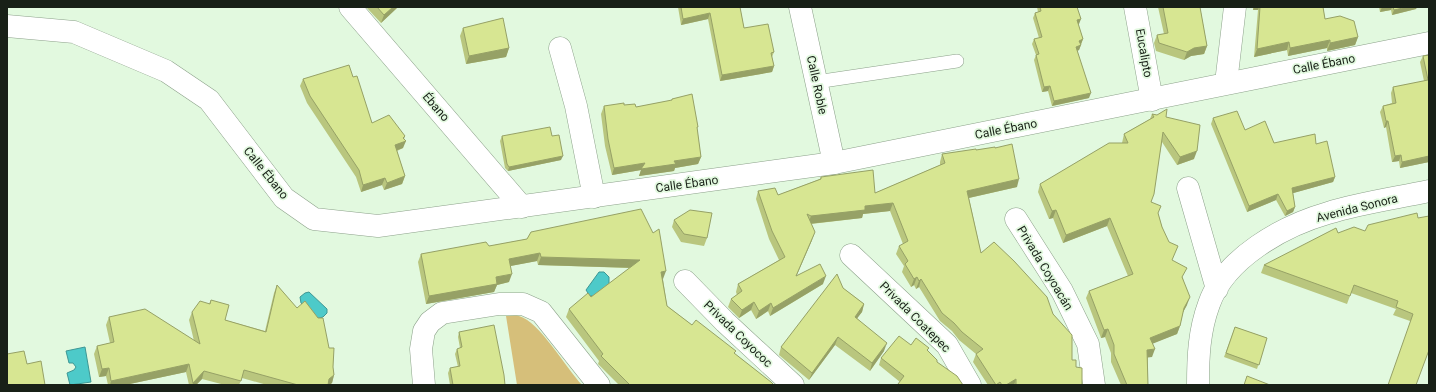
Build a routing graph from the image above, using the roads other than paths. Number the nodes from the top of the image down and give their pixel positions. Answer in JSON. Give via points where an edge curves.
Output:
{"nodes":[{"id":1,"x":350,"y":7,"type":"edge"},
{"id":2,"x":800,"y":7,"type":"edge"},
{"id":3,"x":1135,"y":7,"type":"edge"},
{"id":4,"x":1235,"y":7,"type":"edge"},
{"id":5,"x":7,"y":26,"type":"edge"},
{"id":6,"x":1429,"y":44,"type":"edge"},
{"id":7,"x":560,"y":48,"type":"dead end"},
{"id":8,"x":957,"y":61,"type":"dead end"},
{"id":9,"x":816,"y":82,"type":"junction"},
{"id":10,"x":1226,"y":84,"type":"junction"},
{"id":11,"x":1152,"y":100,"type":"junction"},
{"id":12,"x":834,"y":163,"type":"junction"},
{"id":13,"x":1188,"y":188,"type":"dead end"},
{"id":14,"x":1429,"y":191,"type":"edge"},
{"id":15,"x":594,"y":197,"type":"junction"},
{"id":16,"x":522,"y":207,"type":"junction"},
{"id":17,"x":1016,"y":219,"type":"dead end"},
{"id":18,"x":851,"y":255,"type":"dead end"},
{"id":19,"x":685,"y":281,"type":"dead end"},
{"id":20,"x":1217,"y":289,"type":"junction"},
{"id":21,"x":424,"y":385,"type":"edge"},
{"id":22,"x":598,"y":385,"type":"edge"},
{"id":23,"x":793,"y":385,"type":"edge"},
{"id":24,"x":970,"y":385,"type":"edge"},
{"id":25,"x":1094,"y":385,"type":"edge"},
{"id":26,"x":1198,"y":385,"type":"edge"}],
"edges":[{"from":1,"to":16,"type":"street","name":"Ébano"},
{"from":2,"to":9,"type":"street","name":"Calle Roble"},
{"from":3,"to":11,"type":"street","name":"Eucalipto"},
{"from":4,"to":10,"type":"street"},
{"from":5,"to":16,"type":"street","name":"Calle Ébano","via":[[74,32],[166,71],[209,100],[284,198],[314,219],[378,226]]},
{"from":6,"to":10,"type":"street","name":"Calle Ébano"},
{"from":7,"to":15,"type":"street","via":[[576,106]]},
{"from":8,"to":9,"type":"lane"},
{"from":9,"to":12,"type":"street","name":"Calle Roble"},
{"from":10,"to":11,"type":"street","name":"Calle Ébano"},
{"from":11,"to":12,"type":"street","name":"Calle Ébano"},
{"from":12,"to":15,"type":"street","name":"Calle Ébano"},
{"from":13,"to":20,"type":"street"},
{"from":14,"to":20,"type":"street","name":"Avenida Sonora","via":[[1328,212],[1290,227],[1250,250],[1224,277]]},
{"from":15,"to":16,"type":"street","name":"Calle Ébano"},
{"from":17,"to":25,"type":"street","name":"Privada Coyoacán","via":[[1062,291],[1088,344]]},
{"from":18,"to":24,"type":"street","name":"Privada Coatepec","via":[[947,345]]},
{"from":19,"to":23,"type":"street","name":"Privada Coyococ"},
{"from":20,"to":26,"type":"street","name":"Avenida Sonora","via":[[1209,303],[1199,339]]},
{"from":21,"to":22,"type":"street","via":[[422,349],[424,331],[430,322],[442,313],[499,304],[523,304],[541,312]]}]}
